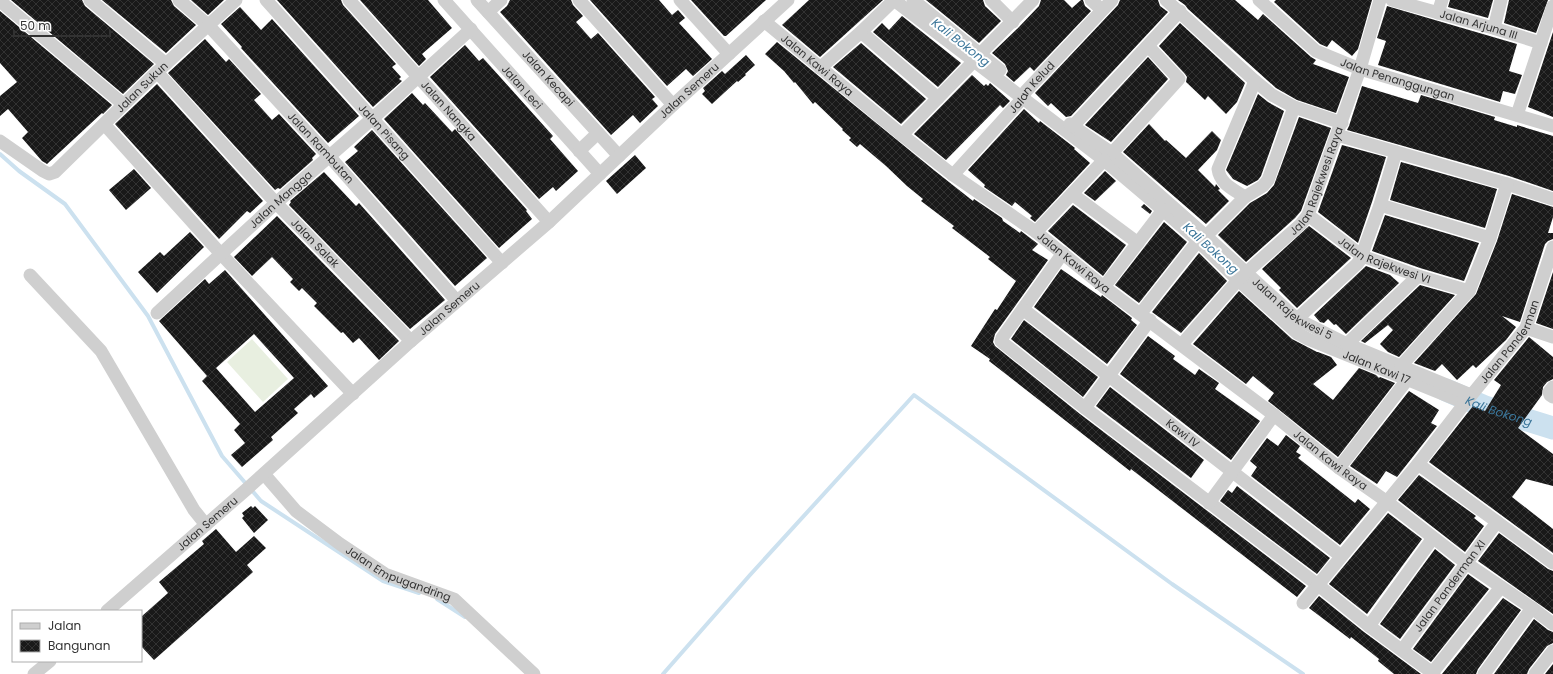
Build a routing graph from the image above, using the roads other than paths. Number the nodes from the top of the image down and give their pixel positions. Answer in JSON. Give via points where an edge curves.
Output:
{"nodes":[{"id":1,"x":90,"y":0,"type":"edge"},
{"id":2,"x":179,"y":0,"type":"edge"},
{"id":3,"x":236,"y":0,"type":"edge"},
{"id":4,"x":266,"y":0,"type":"edge"},
{"id":5,"x":349,"y":0,"type":"edge"},
{"id":6,"x":444,"y":0,"type":"edge"},
{"id":7,"x":477,"y":0,"type":"edge"},
{"id":8,"x":501,"y":0,"type":"edge"},
{"id":9,"x":579,"y":0,"type":"edge"},
{"id":10,"x":680,"y":0,"type":"edge"},
{"id":11,"x":894,"y":0,"type":"edge"},
{"id":12,"x":913,"y":0,"type":"edge"},
{"id":13,"x":991,"y":0,"type":"edge"},
{"id":14,"x":1033,"y":0,"type":"edge"},
{"id":15,"x":1091,"y":0,"type":"edge"},
{"id":16,"x":1112,"y":0,"type":"edge"},
{"id":17,"x":1166,"y":0,"type":"edge"},
{"id":18,"x":1259,"y":0,"type":"edge"},
{"id":19,"x":1380,"y":0,"type":"edge"},
{"id":20,"x":1392,"y":0,"type":"edge"},
{"id":21,"x":1442,"y":0,"type":"edge"},
{"id":22,"x":1501,"y":0,"type":"edge"},
{"id":23,"x":0,"y":1,"type":"edge"},
{"id":24,"x":785,"y":1,"type":"edge"},
{"id":25,"x":1553,"y":6,"type":"edge"},
{"id":26,"x":1102,"y":10,"type":"junction"},
{"id":27,"x":1180,"y":11,"type":"junction"},
{"id":28,"x":488,"y":12,"type":"junction"},
{"id":29,"x":1438,"y":14,"type":"junction"},
{"id":30,"x":764,"y":21,"type":"junction"},
{"id":31,"x":1013,"y":22,"type":"junction"},
{"id":32,"x":209,"y":26,"type":"junction"},
{"id":33,"x":1494,"y":28,"type":"junction"},
{"id":34,"x":471,"y":29,"type":"junction"},
{"id":35,"x":861,"y":32,"type":"junction"},
{"id":36,"x":1541,"y":43,"type":"junction"},
{"id":37,"x":1148,"y":46,"type":"junction"},
{"id":38,"x":728,"y":54,"type":"junction"},
{"id":39,"x":977,"y":58,"type":"junction"},
{"id":40,"x":162,"y":68,"type":"junction"},
{"id":41,"x":820,"y":68,"type":"junction"},
{"id":42,"x":1360,"y":69,"type":"junction"},
{"id":43,"x":419,"y":76,"type":"junction"},
{"id":44,"x":1255,"y":81,"type":"junction"},
{"id":45,"x":1024,"y":95,"type":"junction"},
{"id":46,"x":938,"y":98,"type":"junction"},
{"id":47,"x":123,"y":104,"type":"junction"},
{"id":48,"x":673,"y":105,"type":"junction"},
{"id":49,"x":1294,"y":107,"type":"junction"},
{"id":50,"x":1517,"y":115,"type":"junction"},
{"id":51,"x":373,"y":118,"type":"junction"},
{"id":52,"x":104,"y":124,"type":"junction"},
{"id":53,"x":1073,"y":126,"type":"junction"},
{"id":54,"x":1553,"y":126,"type":"edge"},
{"id":55,"x":1339,"y":129,"type":"junction"},
{"id":56,"x":598,"y":133,"type":"junction"},
{"id":57,"x":902,"y":135,"type":"junction"},
{"id":58,"x":0,"y":141,"type":"edge"},
{"id":59,"x":578,"y":151,"type":"junction"},
{"id":60,"x":1396,"y":152,"type":"junction"},
{"id":61,"x":329,"y":156,"type":"junction"},
{"id":62,"x":619,"y":156,"type":"junction"},
{"id":63,"x":1108,"y":156,"type":"junction"},
{"id":64,"x":600,"y":174,"type":"junction"},
{"id":65,"x":953,"y":175,"type":"junction"},
{"id":66,"x":1507,"y":184,"type":"junction"},
{"id":67,"x":1072,"y":194,"type":"junction"},
{"id":68,"x":1245,"y":197,"type":"junction"},
{"id":69,"x":1553,"y":199,"type":"edge"},
{"id":70,"x":276,"y":203,"type":"junction"},
{"id":71,"x":1380,"y":205,"type":"junction"},
{"id":72,"x":1163,"y":210,"type":"junction"},
{"id":73,"x":1308,"y":215,"type":"junction"},
{"id":74,"x":549,"y":222,"type":"junction"},
{"id":75,"x":1036,"y":232,"type":"junction"},
{"id":76,"x":1490,"y":238,"type":"junction"},
{"id":77,"x":1202,"y":239,"type":"junction"},
{"id":78,"x":1138,"y":243,"type":"junction"},
{"id":79,"x":1553,"y":247,"type":"edge"},
{"id":80,"x":1063,"y":253,"type":"junction"},
{"id":81,"x":221,"y":254,"type":"junction"},
{"id":82,"x":1362,"y":256,"type":"junction"},
{"id":83,"x":502,"y":263,"type":"junction"},
{"id":84,"x":30,"y":275,"type":"dead end"},
{"id":85,"x":1242,"y":276,"type":"junction"},
{"id":86,"x":1418,"y":276,"type":"junction"},
{"id":87,"x":1104,"y":286,"type":"junction"},
{"id":88,"x":1469,"y":291,"type":"junction"},
{"id":89,"x":457,"y":301,"type":"junction"},
{"id":90,"x":1024,"y":310,"type":"junction"},
{"id":91,"x":157,"y":313,"type":"dead end"},
{"id":92,"x":1146,"y":317,"type":"junction"},
{"id":93,"x":1297,"y":319,"type":"junction"},
{"id":94,"x":1526,"y":328,"type":"junction"},
{"id":95,"x":1553,"y":337,"type":"edge"},
{"id":96,"x":411,"y":341,"type":"junction"},
{"id":97,"x":1182,"y":344,"type":"junction"},
{"id":98,"x":1347,"y":344,"type":"junction"},
{"id":99,"x":1401,"y":366,"type":"junction"},
{"id":100,"x":1110,"y":376,"type":"junction"},
{"id":101,"x":1408,"y":380,"type":"junction"},
{"id":102,"x":1553,"y":387,"type":"edge"},
{"id":103,"x":352,"y":394,"type":"junction"},
{"id":104,"x":1553,"y":398,"type":"edge"},
{"id":105,"x":1468,"y":399,"type":"junction"},
{"id":106,"x":1085,"y":408,"type":"junction"},
{"id":107,"x":1274,"y":415,"type":"junction"},
{"id":108,"x":1418,"y":464,"type":"junction"},
{"id":109,"x":1339,"y":468,"type":"junction"},
{"id":110,"x":1232,"y":471,"type":"junction"},
{"id":111,"x":262,"y":476,"type":"junction"},
{"id":112,"x":1386,"y":501,"type":"junction"},
{"id":113,"x":1209,"y":502,"type":"junction"},
{"id":114,"x":1497,"y":522,"type":"junction"},
{"id":115,"x":206,"y":525,"type":"junction"},
{"id":116,"x":1433,"y":538,"type":"junction"},
{"id":117,"x":1342,"y":556,"type":"junction"},
{"id":118,"x":1466,"y":563,"type":"junction"},
{"id":119,"x":1553,"y":563,"type":"edge"},
{"id":120,"x":1318,"y":584,"type":"junction"},
{"id":121,"x":1501,"y":587,"type":"junction"},
{"id":122,"x":1303,"y":603,"type":"dead end"},
{"id":123,"x":1532,"y":608,"type":"junction"},
{"id":124,"x":108,"y":610,"type":"edge"},
{"id":125,"x":1553,"y":624,"type":"edge"},
{"id":126,"x":1369,"y":626,"type":"junction"},
{"id":127,"x":1402,"y":650,"type":"junction"},
{"id":128,"x":1553,"y":651,"type":"edge"},
{"id":129,"x":49,"y":662,"type":"edge"},
{"id":130,"x":34,"y":674,"type":"edge"},
{"id":131,"x":534,"y":674,"type":"edge"},
{"id":132,"x":1433,"y":674,"type":"edge"},
{"id":133,"x":1484,"y":674,"type":"edge"},
{"id":134,"x":1535,"y":674,"type":"edge"}],
"edges":[{"from":1,"to":40,"type":"street","name":"Jalan Salak"},
{"from":2,"to":32,"type":"street","name":"Jalan Rambutan"},
{"from":3,"to":32,"type":"street","name":"Jalan Sukun"},
{"from":4,"to":51,"type":"street","name":"Jalan Pisang"},
{"from":5,"to":43,"type":"street","name":"Jalan Nangka"},
{"from":6,"to":34,"type":"street","name":"Jalan Leci"},
{"from":7,"to":28,"type":"street","name":"Jalan Kecapi"},
{"from":8,"to":28,"type":"street"},
{"from":9,"to":48,"type":"street"},
{"from":10,"to":38,"type":"street"},
{"from":11,"to":35,"type":"street"},
{"from":11,"to":39,"type":"street"},
{"from":12,"to":39,"type":"street"},
{"from":13,"to":31,"type":"street"},
{"from":14,"to":31,"type":"street"},
{"from":15,"to":26,"type":"street"},
{"from":16,"to":26,"type":"street","name":"Jalan Kelud"},
{"from":17,"to":27,"type":"street"},
{"from":18,"to":42,"type":"street","name":"Jalan Penanggungan","via":[[1316,51]]},
{"from":19,"to":42,"type":"street","name":"Jalan Rajekwesi Raya"},
{"from":20,"to":29,"type":"street","name":"Jalan Arjuna III"},
{"from":21,"to":29,"type":"street"},
{"from":22,"to":33,"type":"street"},
{"from":23,"to":47,"type":"street"},
{"from":24,"to":30,"type":"street","name":"Jalan Semeru"},
{"from":25,"to":36,"type":"street"},
{"from":26,"to":45,"type":"street","name":"Jalan Kelud"},
{"from":27,"to":37,"type":"street"},
{"from":27,"to":44,"type":"street"},
{"from":28,"to":56,"type":"street","name":"Jalan Kecapi"},
{"from":29,"to":33,"type":"street","name":"Jalan Arjuna III"},
{"from":30,"to":38,"type":"street","name":"Jalan Semeru"},
{"from":30,"to":41,"type":"street","name":"Jalan Kawi Raya"},
{"from":31,"to":39,"type":"street"},
{"from":32,"to":40,"type":"street","name":"Jalan Sukun"},
{"from":32,"to":61,"type":"street","name":"Jalan Rambutan"},
{"from":33,"to":36,"type":"street","name":"Jalan Arjuna III"},
{"from":34,"to":43,"type":"street","name":"Jalan Mangga"},
{"from":34,"to":59,"type":"street","name":"Jalan Leci"},
{"from":35,"to":41,"type":"street"},
{"from":35,"to":46,"type":"street"},
{"from":36,"to":50,"type":"street"},
{"from":37,"to":53,"type":"street"},
{"from":37,"to":63,"type":"street","via":[[1179,80]]},
{"from":38,"to":48,"type":"street","name":"Jalan Semeru"},
{"from":39,"to":45,"type":"street"},
{"from":39,"to":46,"type":"street"},
{"from":40,"to":47,"type":"street","name":"Jalan Sukun"},
{"from":40,"to":70,"type":"street","name":"Jalan Salak"},
{"from":41,"to":57,"type":"street","name":"Jalan Kawi Raya"},
{"from":42,"to":50,"type":"street","name":"Jalan Penanggungan"},
{"from":42,"to":55,"type":"street","name":"Jalan Rajekwesi Raya"},
{"from":43,"to":51,"type":"street","name":"Jalan Mangga"},
{"from":43,"to":74,"type":"street","name":"Jalan Nangka"},
{"from":44,"to":49,"type":"street","via":[[1272,95]]},
{"from":44,"to":68,"type":"street","via":[[1218,169],[1223,183]]},
{"from":45,"to":53,"type":"street"},
{"from":45,"to":63,"type":"street"},
{"from":45,"to":65,"type":"street","name":"Jalan Kelud"},
{"from":46,"to":57,"type":"street"},
{"from":47,"to":52,"type":"street","name":"Jalan Sukun"},
{"from":48,"to":62,"type":"street","name":"Jalan Semeru"},
{"from":49,"to":55,"type":"street"},
{"from":49,"to":68,"type":"street","via":[[1268,180]]},
{"from":50,"to":54,"type":"street","name":"Jalan Penanggungan"},
{"from":51,"to":61,"type":"street","name":"Jalan Mangga"},
{"from":51,"to":83,"type":"street","name":"Jalan Pisang"},
{"from":52,"to":58,"type":"street","name":"Jalan Sukun","via":[[56,172],[48,174]]},
{"from":52,"to":81,"type":"street"},
{"from":53,"to":63,"type":"street"},
{"from":55,"to":60,"type":"street"},
{"from":55,"to":73,"type":"street","name":"Jalan Rajekwesi Raya"},
{"from":56,"to":59,"type":"street"},
{"from":56,"to":62,"type":"street","name":"Jalan Kecapi"},
{"from":57,"to":65,"type":"street","name":"Jalan Kawi Raya"},
{"from":59,"to":64,"type":"street","name":"Jalan Leci"},
{"from":60,"to":66,"type":"street"},
{"from":60,"to":71,"type":"street"},
{"from":61,"to":70,"type":"street","name":"Jalan Mangga"},
{"from":61,"to":89,"type":"street","name":"Jalan Rambutan"},
{"from":62,"to":64,"type":"street","name":"Jalan Semeru"},
{"from":63,"to":67,"type":"street"},
{"from":63,"to":72,"type":"street"},
{"from":63,"to":77,"type":"street"},
{"from":64,"to":74,"type":"street","name":"Jalan Semeru"},
{"from":65,"to":75,"type":"street","name":"Jalan Kawi Raya"},
{"from":66,"to":69,"type":"street"},
{"from":66,"to":76,"type":"street"},
{"from":67,"to":75,"type":"street"},
{"from":67,"to":78,"type":"street"},
{"from":68,"to":77,"type":"street"},
{"from":70,"to":81,"type":"street","name":"Jalan Mangga"},
{"from":70,"to":96,"type":"street","name":"Jalan Salak"},
{"from":71,"to":76,"type":"street"},
{"from":71,"to":82,"type":"street"},
{"from":72,"to":77,"type":"street"},
{"from":72,"to":78,"type":"street"},
{"from":73,"to":82,"type":"street","name":"Jalan Rajekwesi VI"},
{"from":73,"to":85,"type":"street","name":"Jalan Rajekwesi Raya"},
{"from":74,"to":83,"type":"street","name":"Jalan Semeru"},
{"from":75,"to":80,"type":"street","name":"Jalan Kawi Raya"},
{"from":76,"to":88,"type":"street"},
{"from":77,"to":85,"type":"street"},
{"from":77,"to":92,"type":"street"},
{"from":78,"to":87,"type":"street"},
{"from":79,"to":94,"type":"street","name":"Jalan Panderman"},
{"from":80,"to":87,"type":"street","name":"Jalan Kawi Raya"},
{"from":80,"to":90,"type":"street"},
{"from":81,"to":91,"type":"street","name":"Jalan Mangga"},
{"from":81,"to":103,"type":"street"},
{"from":82,"to":86,"type":"street","name":"Jalan Rajekwesi VI"},
{"from":82,"to":93,"type":"street","via":[[1357,264]]},
{"from":83,"to":89,"type":"street","name":"Jalan Semeru"},
{"from":84,"to":115,"type":"street","via":[[101,351],[194,510]]},
{"from":85,"to":93,"type":"street","name":"Jalan Rajekwesi 5"},
{"from":85,"to":97,"type":"street","name":"Jalan Rajekwesi Raya"},
{"from":85,"to":101,"type":"street","name":"Jalan Kawi 17","via":[[1291,329],[1303,337]]},
{"from":86,"to":88,"type":"street","name":"Jalan Rajekwesi VI"},
{"from":86,"to":98,"type":"street"},
{"from":87,"to":92,"type":"street","name":"Jalan Kawi Raya"},
{"from":88,"to":99,"type":"street"},
{"from":89,"to":96,"type":"street","name":"Jalan Semeru"},
{"from":90,"to":100,"type":"street","name":"Kawi IV"},
{"from":90,"to":106,"type":"street","via":[[1001,341]]},
{"from":92,"to":97,"type":"street","name":"Jalan Kawi Raya"},
{"from":92,"to":100,"type":"street"},
{"from":93,"to":98,"type":"street","name":"Jalan Rajekwesi 5"},
{"from":94,"to":95,"type":"street"},
{"from":94,"to":105,"type":"street","name":"Jalan Panderman"},
{"from":96,"to":103,"type":"street","name":"Jalan Semeru"},
{"from":97,"to":107,"type":"street","name":"Jalan Kawi Raya"},
{"from":98,"to":99,"type":"street","name":"Jalan Rajekwesi 5"},
{"from":99,"to":105,"type":"street","name":"Jalan Rajekwesi 5"},
{"from":100,"to":106,"type":"street"},
{"from":100,"to":110,"type":"street","name":"Kawi IV"},
{"from":101,"to":105,"type":"street","name":"Jalan Kawi 17"},
{"from":101,"to":109,"type":"street"},
{"from":102,"to":104,"type":"street","via":[[1550,395]]},
{"from":103,"to":111,"type":"street","name":"Jalan Semeru"},
{"from":105,"to":108,"type":"street","name":"Jalan Panderman"},
{"from":106,"to":113,"type":"street"},
{"from":107,"to":109,"type":"street","name":"Jalan Kawi Raya"},
{"from":107,"to":110,"type":"street"},
{"from":108,"to":112,"type":"street","name":"Jalan Panderman"},
{"from":108,"to":114,"type":"street"},
{"from":109,"to":112,"type":"street","name":"Jalan Kawi Raya"},
{"from":110,"to":113,"type":"street"},
{"from":110,"to":117,"type":"street","name":"Kawi IV"},
{"from":111,"to":115,"type":"street","name":"Jalan Semeru"},
{"from":111,"to":131,"type":"street","name":"Jalan Empugandring","via":[[296,511],[385,574],[454,599]]},
{"from":112,"to":116,"type":"street","name":"Jalan Kawi Raya"},
{"from":112,"to":117,"type":"street","name":"Jalan Panderman"},
{"from":113,"to":120,"type":"street"},
{"from":114,"to":118,"type":"street","name":"Jalan Panderman XI"},
{"from":114,"to":119,"type":"street"},
{"from":115,"to":124,"type":"street","name":"Jalan Semeru"},
{"from":116,"to":118,"type":"street","name":"Jalan Kawi Raya"},
{"from":116,"to":126,"type":"street"},
{"from":117,"to":120,"type":"street","name":"Jalan Panderman"},
{"from":118,"to":121,"type":"street","name":"Jalan Kawi Raya"},
{"from":118,"to":127,"type":"street","name":"Jalan Panderman XI"},
{"from":120,"to":122,"type":"street","name":"Jalan Panderman"},
{"from":120,"to":126,"type":"street"},
{"from":121,"to":123,"type":"street","name":"Jalan Kawi Raya"},
{"from":121,"to":132,"type":"street"},
{"from":123,"to":125,"type":"street","name":"Jalan Kawi Raya"},
{"from":123,"to":133,"type":"street"},
{"from":126,"to":127,"type":"street"},
{"from":127,"to":132,"type":"street"},
{"from":128,"to":134,"type":"street"},
{"from":129,"to":130,"type":"street"}]}
